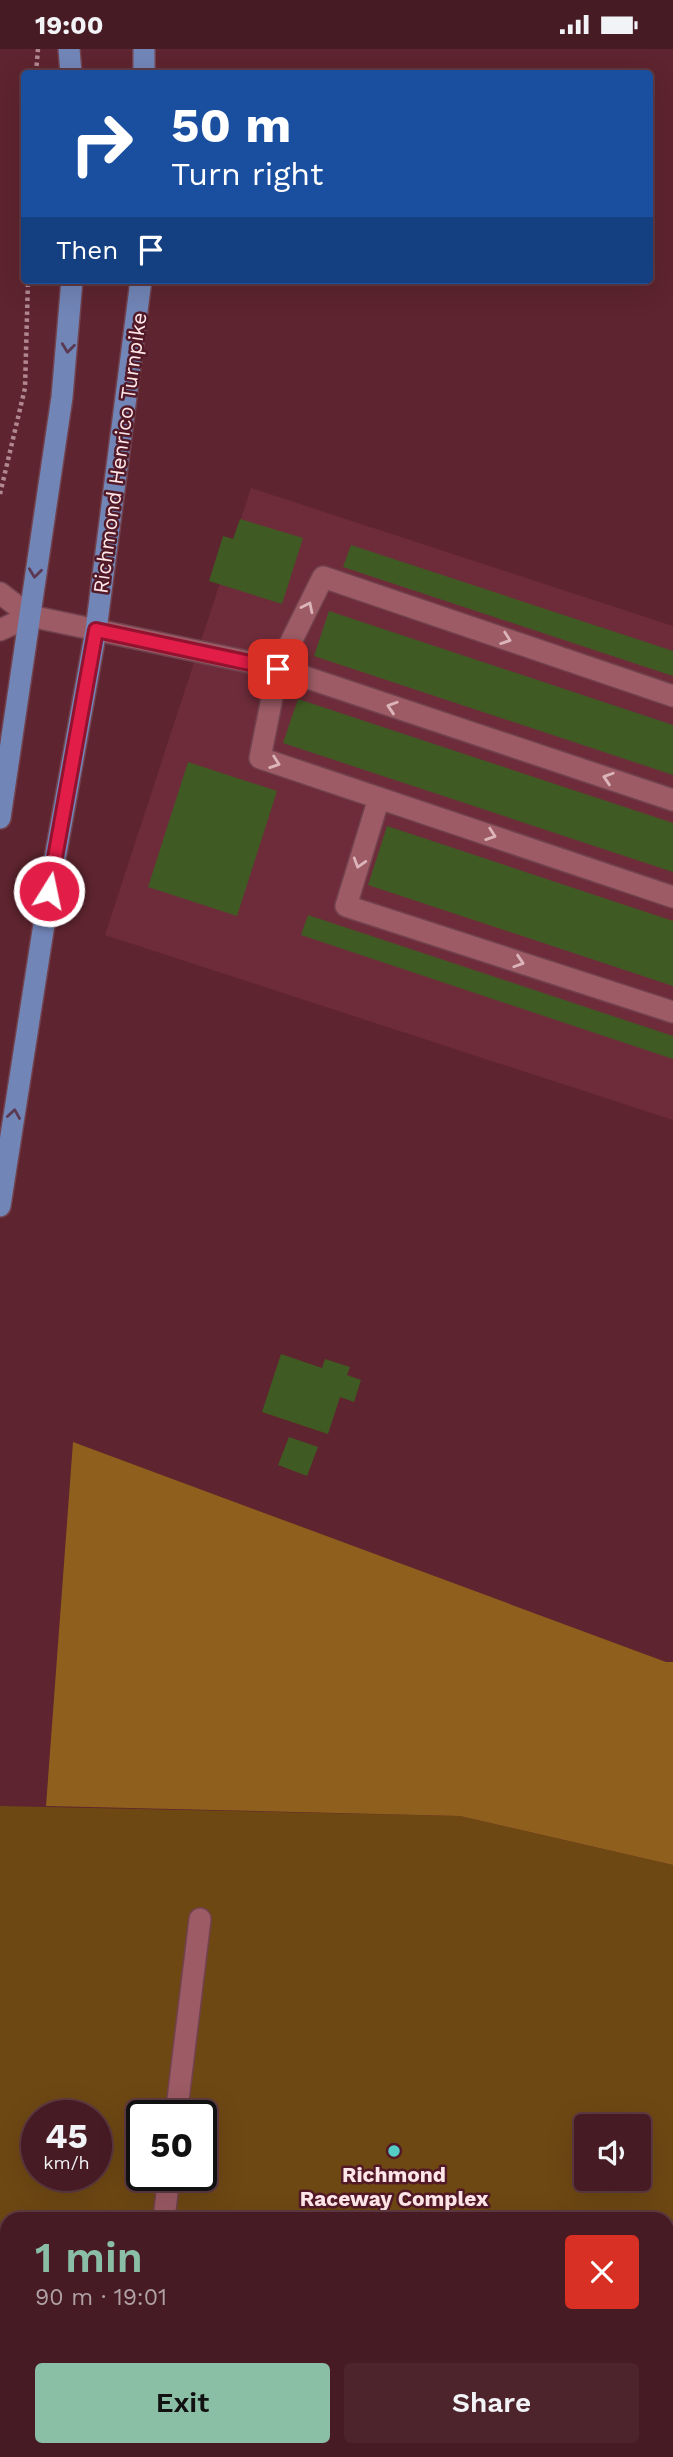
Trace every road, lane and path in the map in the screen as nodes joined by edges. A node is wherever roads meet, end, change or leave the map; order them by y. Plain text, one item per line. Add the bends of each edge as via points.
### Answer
1 (38, 49) edge
2 (69, 49) edge
3 (144, 49) edge
4 (36, 70) edge
5 (71, 70) edge
6 (144, 70) edge
7 (28, 284) edge
8 (72, 284) edge
9 (140, 284) edge
10 (0, 494) edge
11 (0, 593) edge
12 (30, 616) junction
13 (0, 630) edge
14 (96, 630) junction
15 (278, 669) junction
16 (673, 696) edge
17 (379, 797) junction
18 (673, 800) edge
19 (0, 818) edge
20 (673, 897) edge
21 (673, 1012) edge
22 (0, 1206) edge
23 (200, 1919) dead end
24 (178, 2100) edge
25 (167, 2191) edge
26 (165, 2212) edge

1 - 4 path
2 - 5 main road
3 - 6 main road
7 - 10 path via 25,388
8 -> 12 main road via 62,397
9 - 14 main road, Richmond Henrico Turnpike
11 - 12 lane
12 - 13 lane
12 - 14 lane
12 - 19 main road
14 - 15 lane
22 -> 14 main road, Richmond Henrico Turnpike
15 -> 16 lane via 323,577
15 -> 17 lane via 260,758
18 -> 15 lane
17 -> 20 lane
17 -> 21 lane via 345,906
23 - 24 lane
25 - 26 lane

